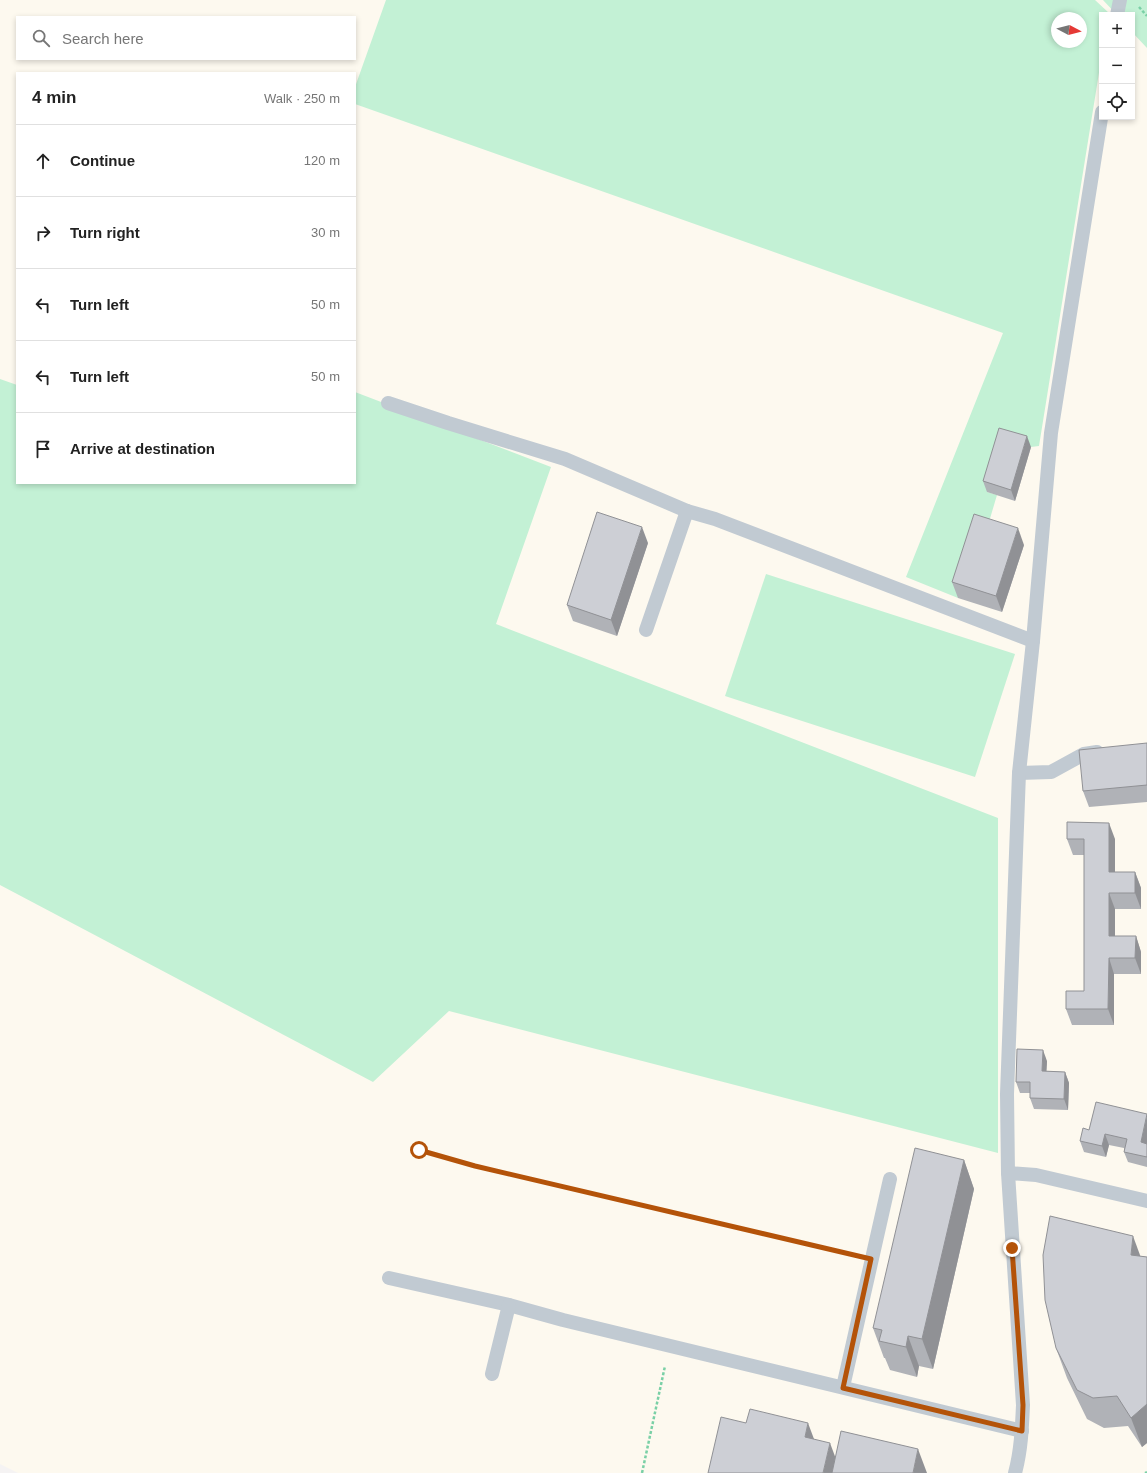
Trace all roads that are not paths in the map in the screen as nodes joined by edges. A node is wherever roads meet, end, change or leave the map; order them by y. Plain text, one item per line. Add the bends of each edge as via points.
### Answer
1 (1120, 0) edge
2 (1118, 12) edge
3 (1101, 120) edge
4 (388, 403) dead end
5 (687, 511) junction
6 (646, 630) dead end
7 (1033, 641) junction
8 (1108, 752) edge
9 (1019, 773) junction
10 (1008, 1173) junction
11 (890, 1178) dead end
12 (1147, 1201) edge
13 (389, 1278) dead end
14 (509, 1305) junction
15 (492, 1374) dead end
16 (843, 1388) junction
17 (1022, 1431) junction
18 (1015, 1473) edge

1 - 2 lane
3 - 7 lane via 1051,434
4 - 5 lane via 565,459
5 - 6 lane
5 - 7 lane via 715,519
7 - 9 lane
8 - 9 lane via 1084,754 1051,772
9 - 10 lane via 1007,1094
10 - 12 lane via 1036,1174
10 - 17 lane via 1023,1405
11 - 16 lane
13 - 14 lane
14 - 15 lane
14 - 16 lane
16 - 17 lane
17 - 18 lane

